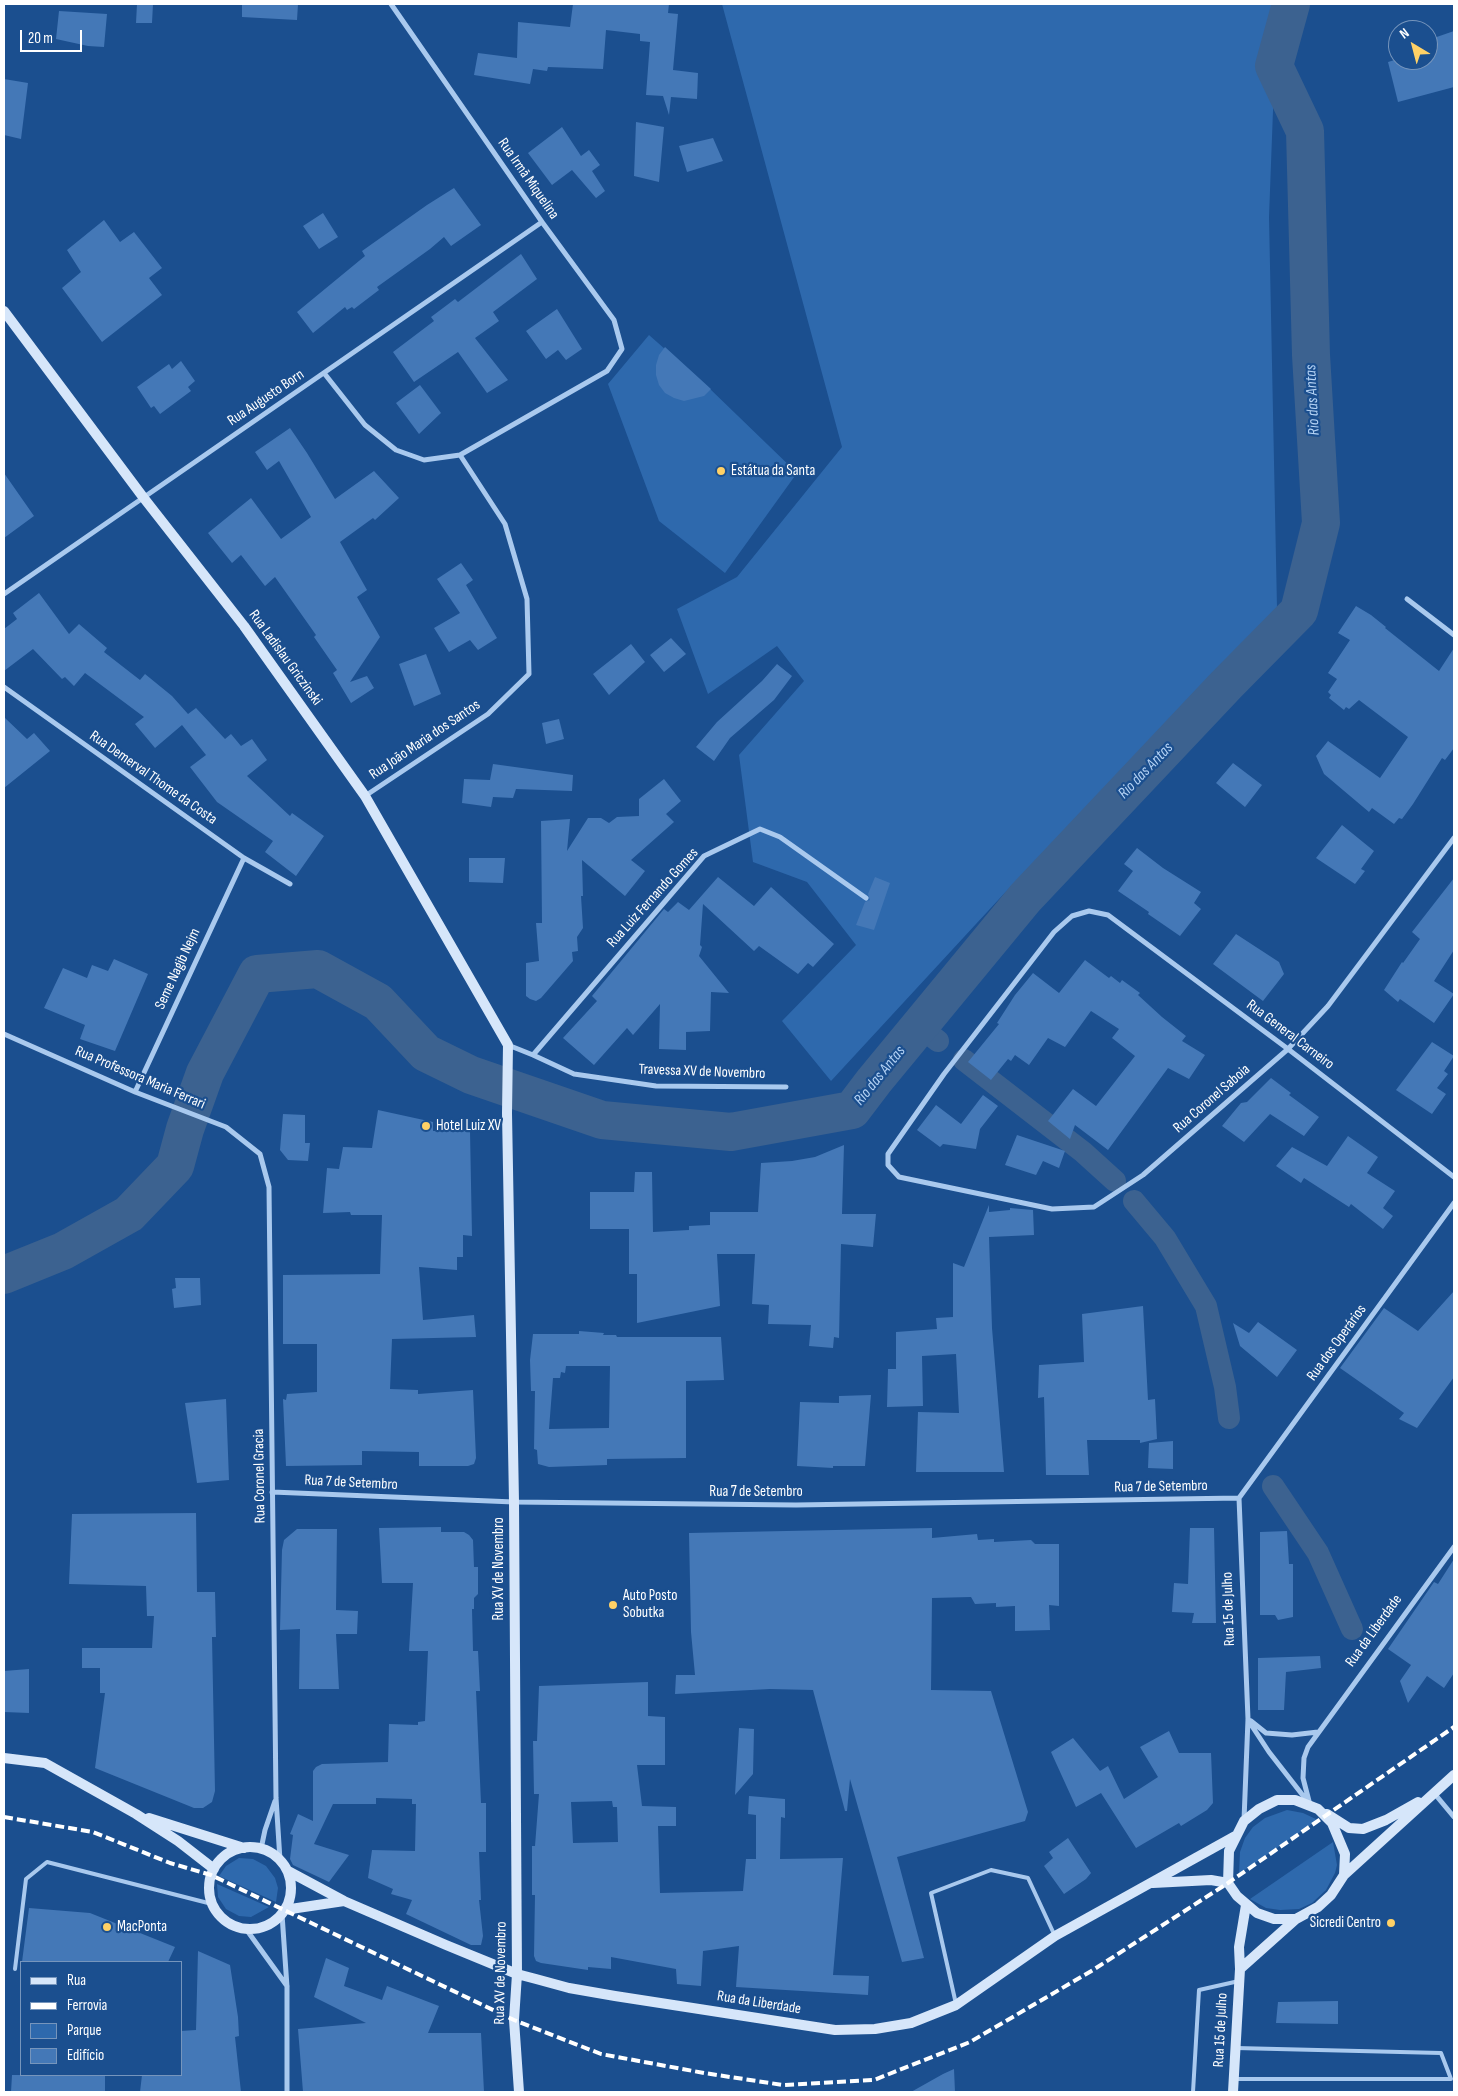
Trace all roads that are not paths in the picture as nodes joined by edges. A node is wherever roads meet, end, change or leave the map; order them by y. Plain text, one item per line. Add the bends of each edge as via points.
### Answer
1 (391, 4) edge
2 (542, 222) junction
3 (4, 311) edge
4 (324, 373) junction
5 (460, 455) junction
6 (143, 497) junction
7 (4, 594) edge
8 (1407, 599) dead end
9 (1454, 635) edge
10 (4, 687) edge
11 (364, 796) junction
12 (1454, 838) edge
13 (244, 858) junction
14 (290, 884) dead end
15 (866, 898) dead end
16 (4, 1034) edge
17 (508, 1045) junction
18 (1288, 1049) junction
19 (533, 1055) junction
20 (786, 1087) dead end
21 (135, 1092) junction
22 (260, 1154) joint
23 (899, 1177) joint
24 (1454, 1177) edge
25 (1454, 1203) edge
26 (272, 1492) junction
27 (1239, 1498) junction
28 (514, 1502) junction
29 (1454, 1547) edge
30 (1248, 1719) junction
31 (1318, 1732) junction
32 (4, 1758) edge
33 (1454, 1776) edge
34 (1434, 1793) junction
35 (276, 1798) junction
36 (1314, 1807) junction
37 (136, 1814) junction
38 (1454, 1817) edge
39 (1244, 1821) junction
40 (1235, 1836) junction
41 (244, 1848) junction
42 (261, 1849) junction
43 (280, 1860) junction
44 (214, 1869) junction
45 (288, 1871) junction
46 (1344, 1875) junction
47 (1228, 1883) junction
48 (1147, 1884) junction
49 (344, 1901) junction
50 (212, 1904) junction
51 (1246, 1905) junction
52 (283, 1912) junction
53 (1296, 1919) junction
54 (246, 1929) junction
55 (1055, 1936) junction
56 (14, 1969) dead end
57 (1240, 1969) junction
58 (517, 1974) junction
59 (1239, 1981) junction
60 (287, 1987) junction
61 (956, 2006) junction
62 (1234, 2048) junction
63 (1233, 2079) junction
64 (286, 2092) edge
65 (519, 2092) edge
66 (1193, 2092) edge
67 (1233, 2092) edge

1 - 2 street, Rua Irmã Miquelina
2 - 4 street, Rua Augusto Born
2 - 5 street, Rua Irmã Miquelina via 614,320 622,349 607,371
3 - 6 main road, Rua Ladislau Griczinski
4 - 5 street via 365,425 396,450 424,460
4 - 6 street, Rua Augusto Born
5 - 11 street, Rua João Maria dos Santos via 505,524 527,599 529,674 488,714
6 - 7 street, Rua Augusto Born
6 - 11 main road, Rua Ladislau Griczinski via 244,626
8 - 9 street
10 - 13 street, Rua Demerval Thome da Costa
11 - 17 main road, Rua Ladislau Griczinski
12 - 18 street, Rua Coronel Saboia via 1328,1006
13 - 14 street, Rua Demerval Thome da Costa
13 - 21 street, Seme Nagib Nejm
15 - 19 street, Rua Luiz Fernando Gomes via 780,837 760,829 704,856
16 - 21 street, Rua Professora Maria Ferrari
17 - 19 street
17 - 28 main road, Rua XV de Novembro
18 - 23 street, Rua Coronel Saboia via 1143,1175 1094,1207 1052,1209
18 - 23 street, Rua General Carneiro via 1108,916 1089,911 1081,913 1072,916 1054,932 944,1074 888,1154 888,1165
18 - 24 street, Rua General Carneiro
19 - 20 street, Travessa XV de Novembro via 574,1074 656,1086
21 - 22 street, Rua Professora Maria Ferrari via 226,1127
22 - 26 street, Rua Coronel Gracia via 269,1187
25 - 27 street, Rua dos Operários
26 - 28 street, Rua 7 de Setembro
26 - 35 street, Rua Coronel Gracia
27 - 28 street, Rua 7 de Setembro via 796,1505
27 - 30 street, Rua 15 de Julho
28 - 58 main road, Rua XV de Novembro
29 - 31 street, Rua da Liberdade
30 - 31 street via 1266,1733
30 - 36 street, Rua 15 de Julho via 1268,1752
30 - 39 street, Rua 15 de Julho
31 - 36 street, Rua da Liberdade via 1304,1758 1303,1778
32 - 37 main road via 45,1763
33 - 34 main road
34 - 36 main road via 1363,1829 1349,1828
34 - 38 street
34 - 46 main road
35 - 42 street, Rua Coronel Gracia
35 - 43 street, Rua Coronel Gracia
36 - 39 main road via 1296,1800 1277,1800
36 - 46 main road via 1332,1823 1345,1854
37 - 41 main road
37 - 44 main road
39 - 40 main road
40 - 47 main road via 1229,1851
40 - 48 main road, Rua da Liberdade
41 - 42 main road
41 - 44 main road via 224,1857
42 - 43 main road
43 - 45 main road
44 - 50 main road via 209,1890
45 - 49 main road, Rua da Liberdade
45 - 52 main road via 290,1898
46 - 53 main road via 1331,1895 1318,1907
47 - 48 main road, Rua da Liberdade via 1193,1880
47 - 51 main road
48 - 55 main road, Rua da Liberdade
49 - 52 main road
49 - 58 main road, Rua da Liberdade
50 - 54 main road via 231,1925
50 - 56 lane via 46,1862 26,1879
51 - 53 main road via 1274,1919
51 - 57 main road, Rua 15 de Julho via 1240,1932
52 - 54 main road via 266,1926
52 - 60 street
53 - 57 main road
54 - 60 street
55 - 61 main road, Rua da Liberdade
55 - 61 lane via 1028,1878 991,1870 931,1893
57 - 59 main road, Rua 15 de Julho
58 - 61 main road, Rua da Liberdade via 606,1995 835,2030 875,2029 911,2023
58 - 65 main road, Rua XV de Novembro via 514,2020
59 - 62 main road, Rua 15 de Julho
59 - 66 lane via 1199,1990
60 - 64 street
62 - 63 main road, Rua 15 de Julho
62 - 63 lane via 1441,2053 1451,2079
63 - 67 main road, Rua 15 de Julho

